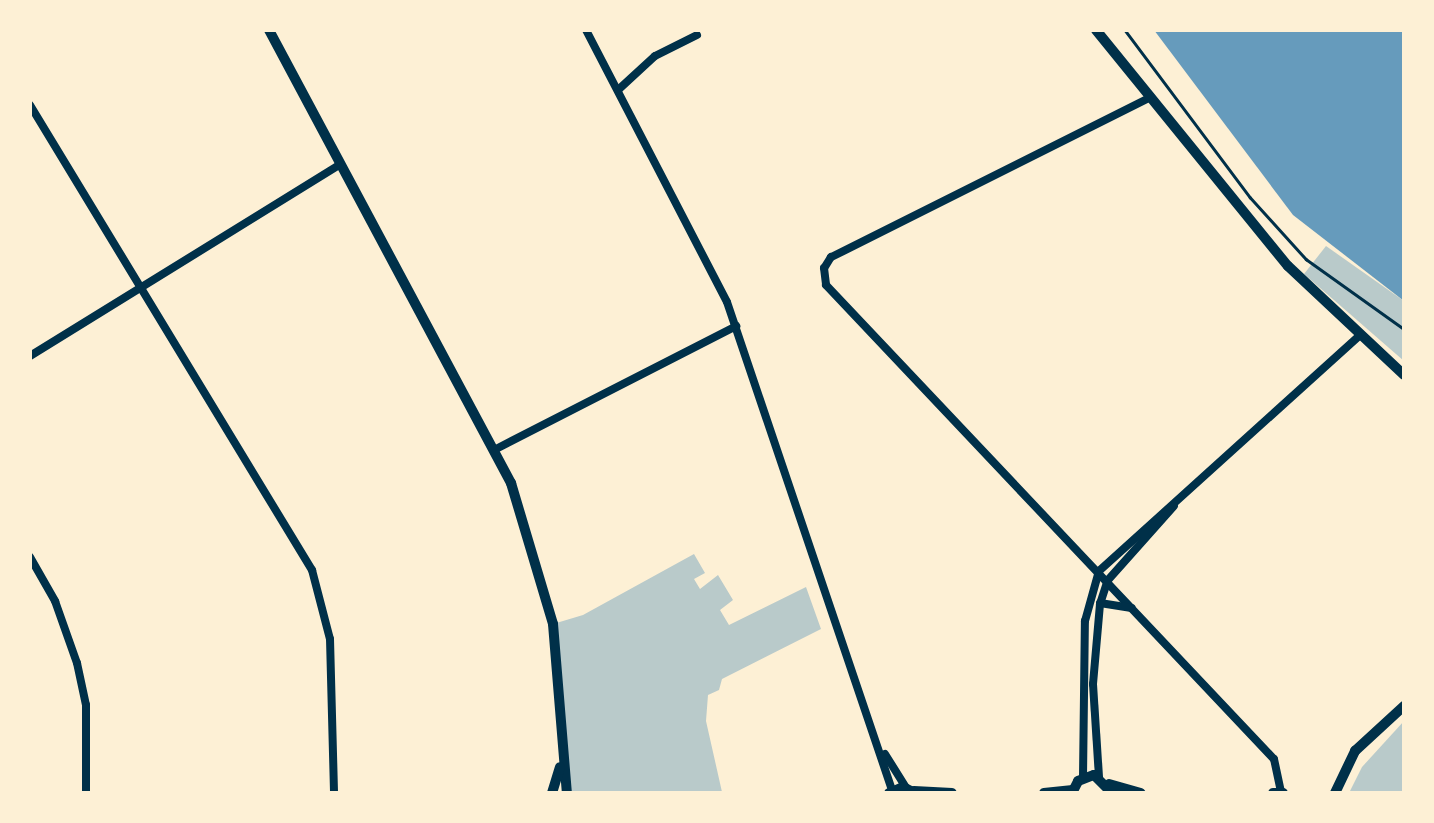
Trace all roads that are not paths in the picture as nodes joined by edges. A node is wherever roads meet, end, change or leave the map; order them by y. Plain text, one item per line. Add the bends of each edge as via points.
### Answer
1 (269, 30) edge
2 (586, 30) edge
3 (1096, 30) edge
4 (697, 35) dead end
5 (618, 90) junction
6 (1151, 98) junction
7 (30, 105) edge
8 (341, 164) junction
9 (142, 284) junction
10 (736, 326) junction
11 (1358, 337) junction
12 (30, 356) edge
13 (1404, 375) edge
14 (496, 449) junction
15 (1174, 506) junction
16 (30, 557) edge
17 (1100, 571) junction
18 (1108, 580) junction
19 (1100, 603) junction
20 (1144, 616) junction
21 (1404, 706) edge
22 (880, 746) junction
23 (560, 766) junction
24 (1083, 778) junction
25 (1107, 785) edge
26 (912, 790) edge
27 (891, 792) edge
28 (1072, 792) edge
29 (86, 793) edge
30 (334, 793) edge
31 (551, 793) edge
32 (565, 793) edge
33 (952, 793) edge
34 (1044, 793) edge
35 (1140, 793) edge
36 (1273, 793) edge
37 (1282, 793) edge
38 (1335, 793) edge

1 - 8 street
2 - 5 street
3 - 6 street
4 - 5 street via 654,56
5 - 10 street
6 - 11 street via 1288,266
6 - 17 street via 831,257 824,268 826,285
7 - 9 street
8 - 9 street
8 - 14 street
9 - 12 street
9 - 30 street via 312,570 330,640
10 - 14 street
10 - 22 street
11 - 13 street
11 - 15 street
14 - 23 street via 549,606
15 - 17 street
15 - 18 street
16 - 29 street via 55,601 77,663 86,705
17 - 18 street
17 - 24 street via 1085,622
18 - 19 street
18 - 20 street
19 - 20 street via 1126,604
19 - 25 street via 1092,684
20 - 37 street via 1274,759
21 - 38 street via 1355,751
22 - 26 street
22 - 27 street
23 - 31 street
23 - 32 street
24 - 25 street
24 - 28 street
25 - 35 street
26 - 27 street
26 - 33 street
28 - 34 street
31 - 32 street
36 - 37 street

